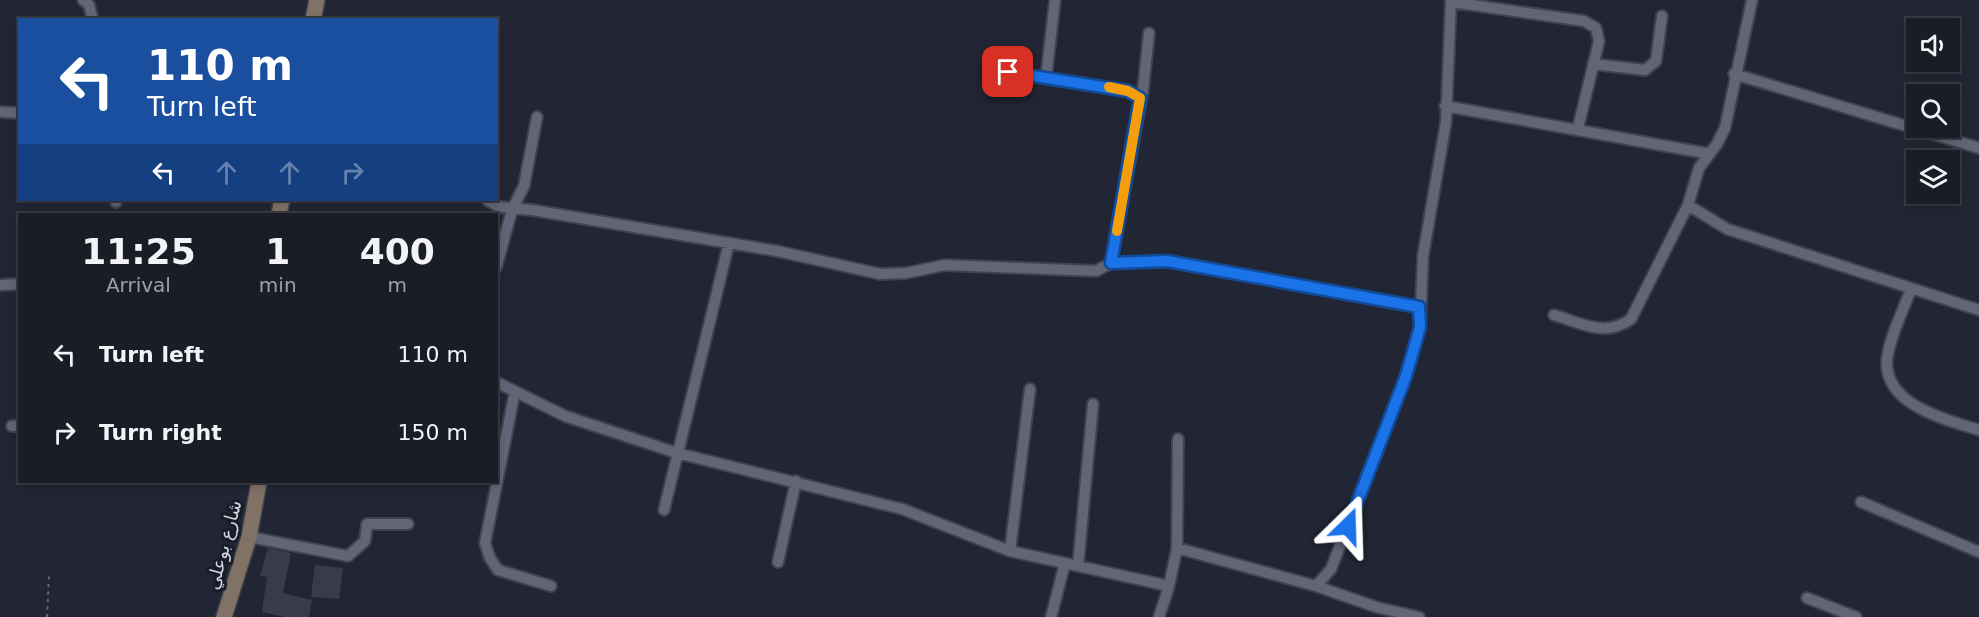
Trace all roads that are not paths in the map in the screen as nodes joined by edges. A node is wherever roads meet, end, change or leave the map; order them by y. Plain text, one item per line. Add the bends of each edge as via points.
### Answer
1 (83, 0) edge
2 (317, 0) edge
3 (1055, 0) edge
4 (1752, 0) edge
5 (1451, 1) edge
6 (1662, 16) dead end
7 (92, 18) edge
8 (313, 18) edge
9 (1149, 33) dead end
10 (1593, 64) junction
11 (989, 70) dead end
12 (1734, 74) junction
13 (1046, 78) junction
14 (1140, 98) junction
15 (1445, 106) junction
16 (0, 112) edge
17 (18, 113) edge
18 (537, 117) dead end
19 (1578, 128) junction
20 (1680, 147) junction
21 (1979, 148) edge
22 (1710, 153) junction
23 (1699, 168) junction
24 (490, 201) edge
25 (1688, 205) junction
26 (512, 210) junction
27 (729, 243) junction
28 (498, 261) edge
29 (1111, 263) junction
30 (18, 284) edge
31 (0, 285) edge
32 (1911, 289) junction
33 (1419, 307) junction
34 (1979, 310) edge
35 (1554, 315) dead end
36 (498, 383) edge
37 (1030, 389) dead end
38 (515, 391) junction
39 (1093, 404) dead end
40 (1979, 430) edge
41 (1178, 439) dead end
42 (677, 453) junction
43 (498, 477) edge
44 (796, 481) junction
45 (259, 483) edge
46 (497, 483) edge
47 (1861, 502) dead end
48 (664, 510) dead end
49 (408, 524) dead end
50 (249, 537) junction
51 (1177, 548) junction
52 (1010, 551) junction
53 (1979, 552) edge
54 (778, 562) dead end
55 (1065, 563) junction
56 (1078, 566) junction
57 (551, 586) dead end
58 (1169, 586) junction
59 (1316, 586) junction
60 (1807, 598) dead end
61 (224, 617) edge
62 (1051, 617) edge
63 (1159, 617) edge
64 (1419, 617) edge
65 (1856, 617) edge

1 - 7 street
2 - 8 street
3 - 13 street
4 - 12 street
5 - 10 street via 1590,23 1596,28 1599,41
5 - 15 street
6 - 10 street via 1656,61 1645,69
9 - 14 street
10 - 19 street
11 - 13 street
12 - 21 street
12 - 22 street via 1725,128
13 - 14 street via 1128,91
14 - 29 street
15 - 19 street
15 - 33 street via 1446,122 1423,256
16 - 17 street
18 - 26 street via 524,186
19 - 20 street
20 - 22 street
20 - 23 street
22 - 23 street
23 - 25 street
24 - 26 street
25 - 32 street via 1727,229
25 - 35 street via 1631,319 1619,328 1604,330
26 - 27 street via 532,210
26 - 28 street
27 - 29 street via 880,274 945,265 1096,272
27 - 42 street
29 - 33 street via 1167,261
30 - 31 street
32 - 34 street
32 - 40 street via 1887,362 1892,379 1915,406
33 - 59 street via 1420,327 1402,387 1331,569
36 - 38 street
37 - 52 street
38 - 42 street via 565,416
38 - 43 street
39 - 56 street
41 - 51 street
42 - 44 street
42 - 48 street
44 - 52 street via 902,509
44 - 54 street
45 - 50 street, شارع بوعلي
46 - 57 street via 486,550 498,570
47 - 53 street
49 - 50 street via 367,524 365,541 348,556
50 - 61 street, شارع بوعلي
51 - 58 street
51 - 59 street
52 - 55 street
55 - 56 street
55 - 62 street
56 - 58 street
58 - 63 street
59 - 64 street
60 - 65 street

